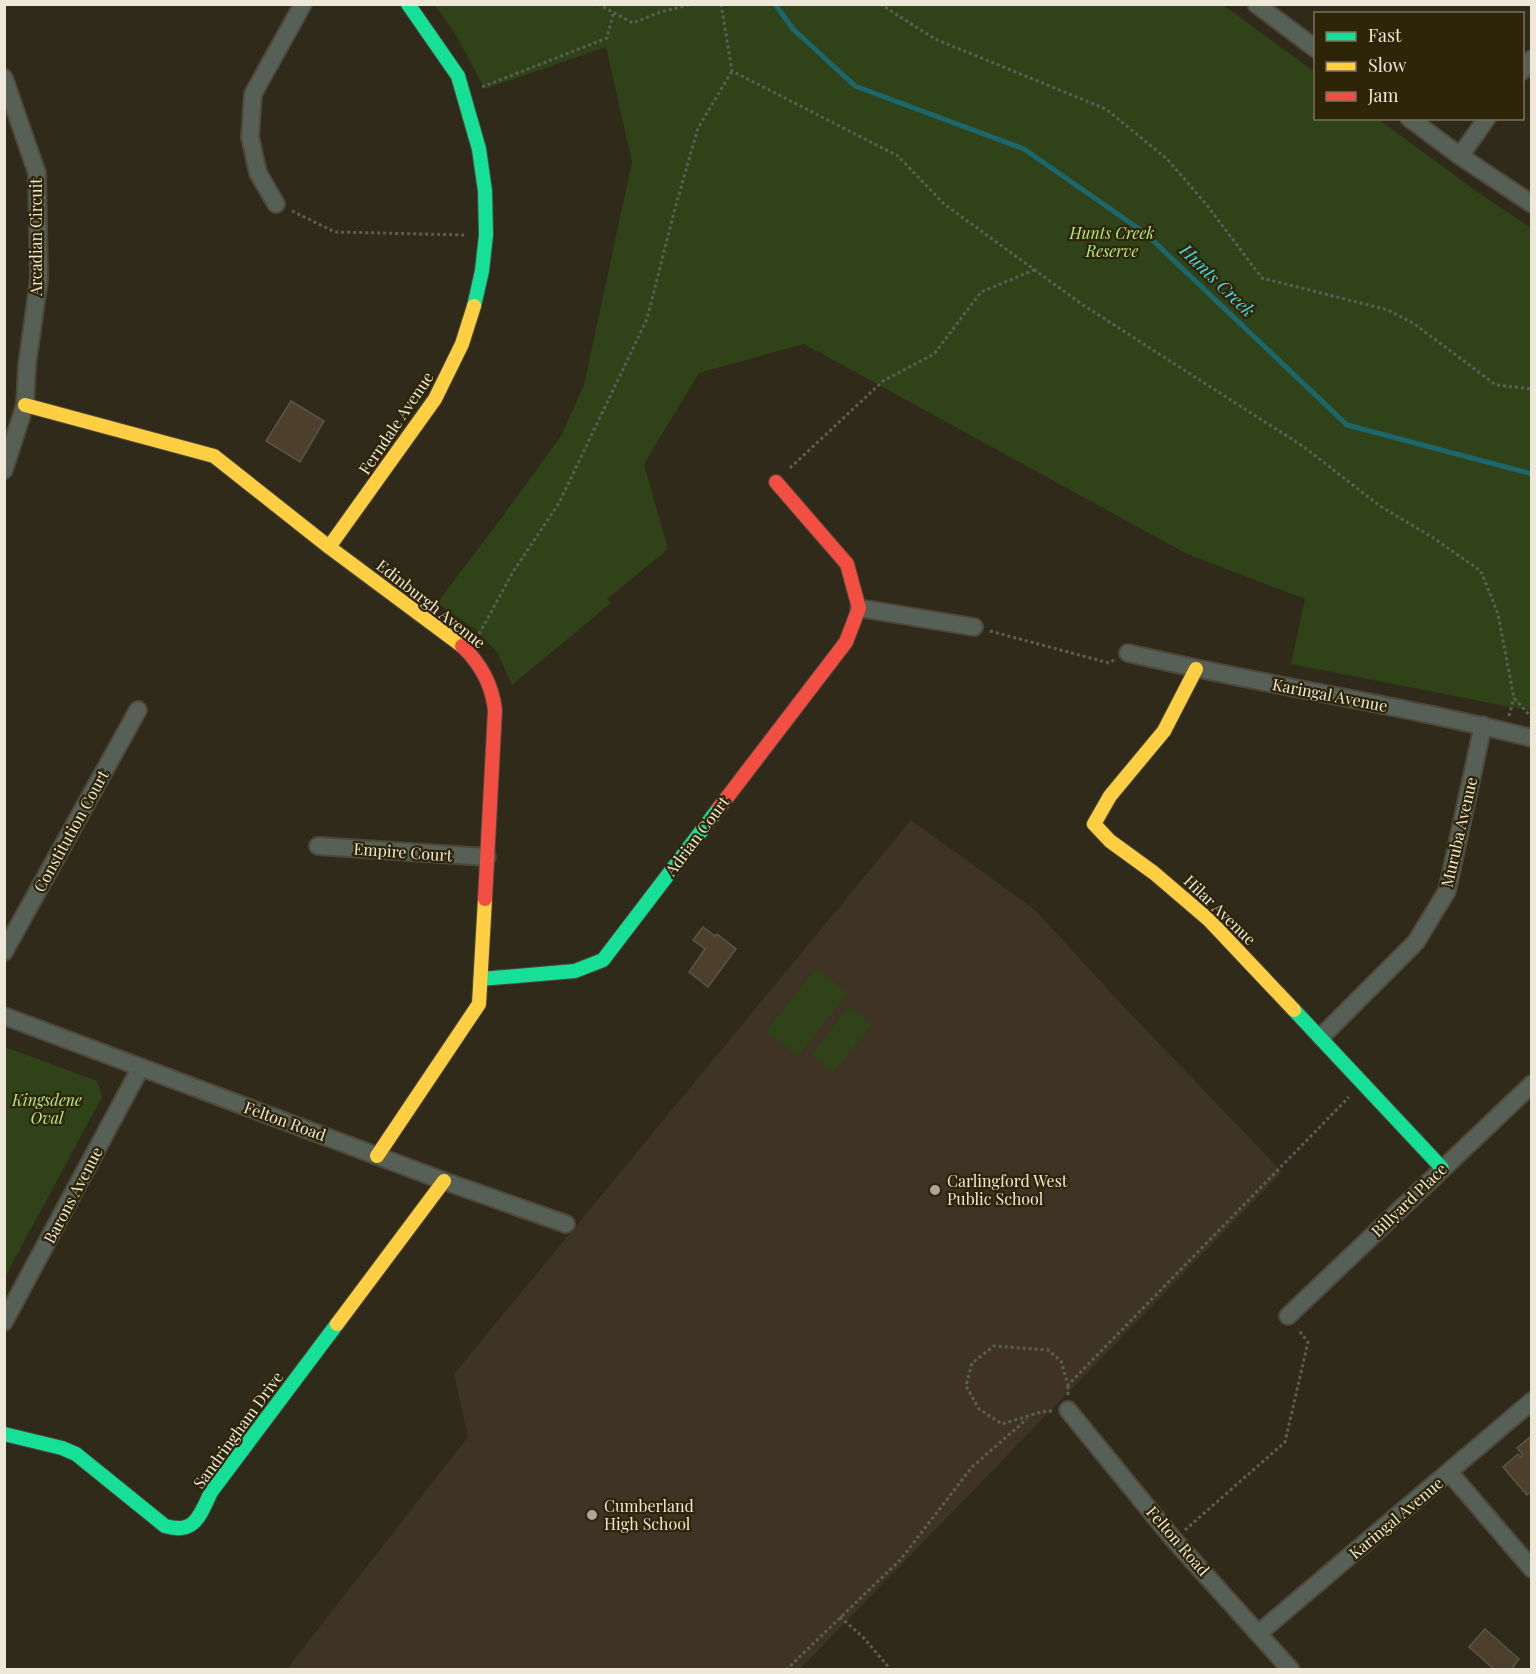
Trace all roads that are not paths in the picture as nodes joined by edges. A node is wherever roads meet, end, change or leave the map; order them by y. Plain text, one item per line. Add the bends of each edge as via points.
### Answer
1 (303, 4) edge
2 (408, 4) edge
3 (1256, 4) edge
4 (1314, 48) edge
5 (4, 78) edge
6 (1412, 120) edge
7 (1486, 120) edge
8 (1460, 156) junction
9 (276, 204) road end
10 (1532, 204) edge
11 (25, 405) junction
12 (4, 470) edge
13 (776, 482) road end
14 (329, 547) junction
15 (859, 608) junction
16 (974, 627) road end
17 (1128, 653) road end
18 (1196, 669) junction
19 (138, 710) dead end
20 (1483, 725) junction
21 (1532, 738) edge
22 (318, 846) dead end
23 (487, 857) junction
24 (4, 952) edge
25 (481, 979) junction
26 (4, 1016) edge
27 (1321, 1037) junction
28 (141, 1067) junction
29 (1532, 1084) edge
30 (377, 1156) junction
31 (1442, 1168) junction
32 (444, 1181) junction
33 (566, 1224) dead end
34 (1288, 1316) road end
35 (4, 1322) edge
36 (1532, 1401) edge
37 (1068, 1410) road end
38 (4, 1434) edge
39 (1449, 1472) junction
40 (1532, 1569) edge
41 (1259, 1633) junction
42 (1291, 1670) edge

1 - 9 street via 253,94 250,137 258,173
2 - 14 street, Ferndale Avenue via 458,76 479,148 485,191 482,271 462,344 435,399
3 - 4 street
5 - 11 street, Arcadian Circuit via 37,173 39,279
6 - 8 street
7 - 8 street
8 - 10 street
11 - 12 street, Arcadian Circuit
11 - 14 street, Edinburgh Avenue via 214,456
13 - 15 street via 847,564
14 - 23 street, Edinburgh Avenue via 468,651 482,667 494,696 495,710
15 - 16 street
15 - 25 street, Adrian Court via 846,642 603,960 574,971
17 - 18 street, Karingal Avenue
18 - 20 street, Karingal Avenue
18 - 27 street, Hilar Avenue via 1178,709 1096,816 1094,824 1210,920
19 - 24 street, Constitution Court
20 - 21 street, Karingal Avenue
20 - 27 street, Muruba Avenue via 1447,891 1416,942
22 - 23 street, Empire Court
23 - 25 street, Edinburgh Avenue
25 - 30 street, Edinburgh Avenue via 479,1004
26 - 28 street, Felton Road
27 - 31 street, Hilar Avenue
28 - 30 street, Felton Road
28 - 35 street, Barons Avenue
29 - 31 street, Billyard Place
30 - 32 street, Felton Road
31 - 34 street, Billyard Place
32 - 33 street, Felton Road
32 - 38 street, Sandringham Drive via 211,1492 191,1527 175,1530 165,1526 76,1454
36 - 39 street, Karingal Avenue
37 - 41 street, Felton Road via 1174,1540
39 - 40 street
39 - 41 street, Karingal Avenue
41 - 42 street, Felton Road

